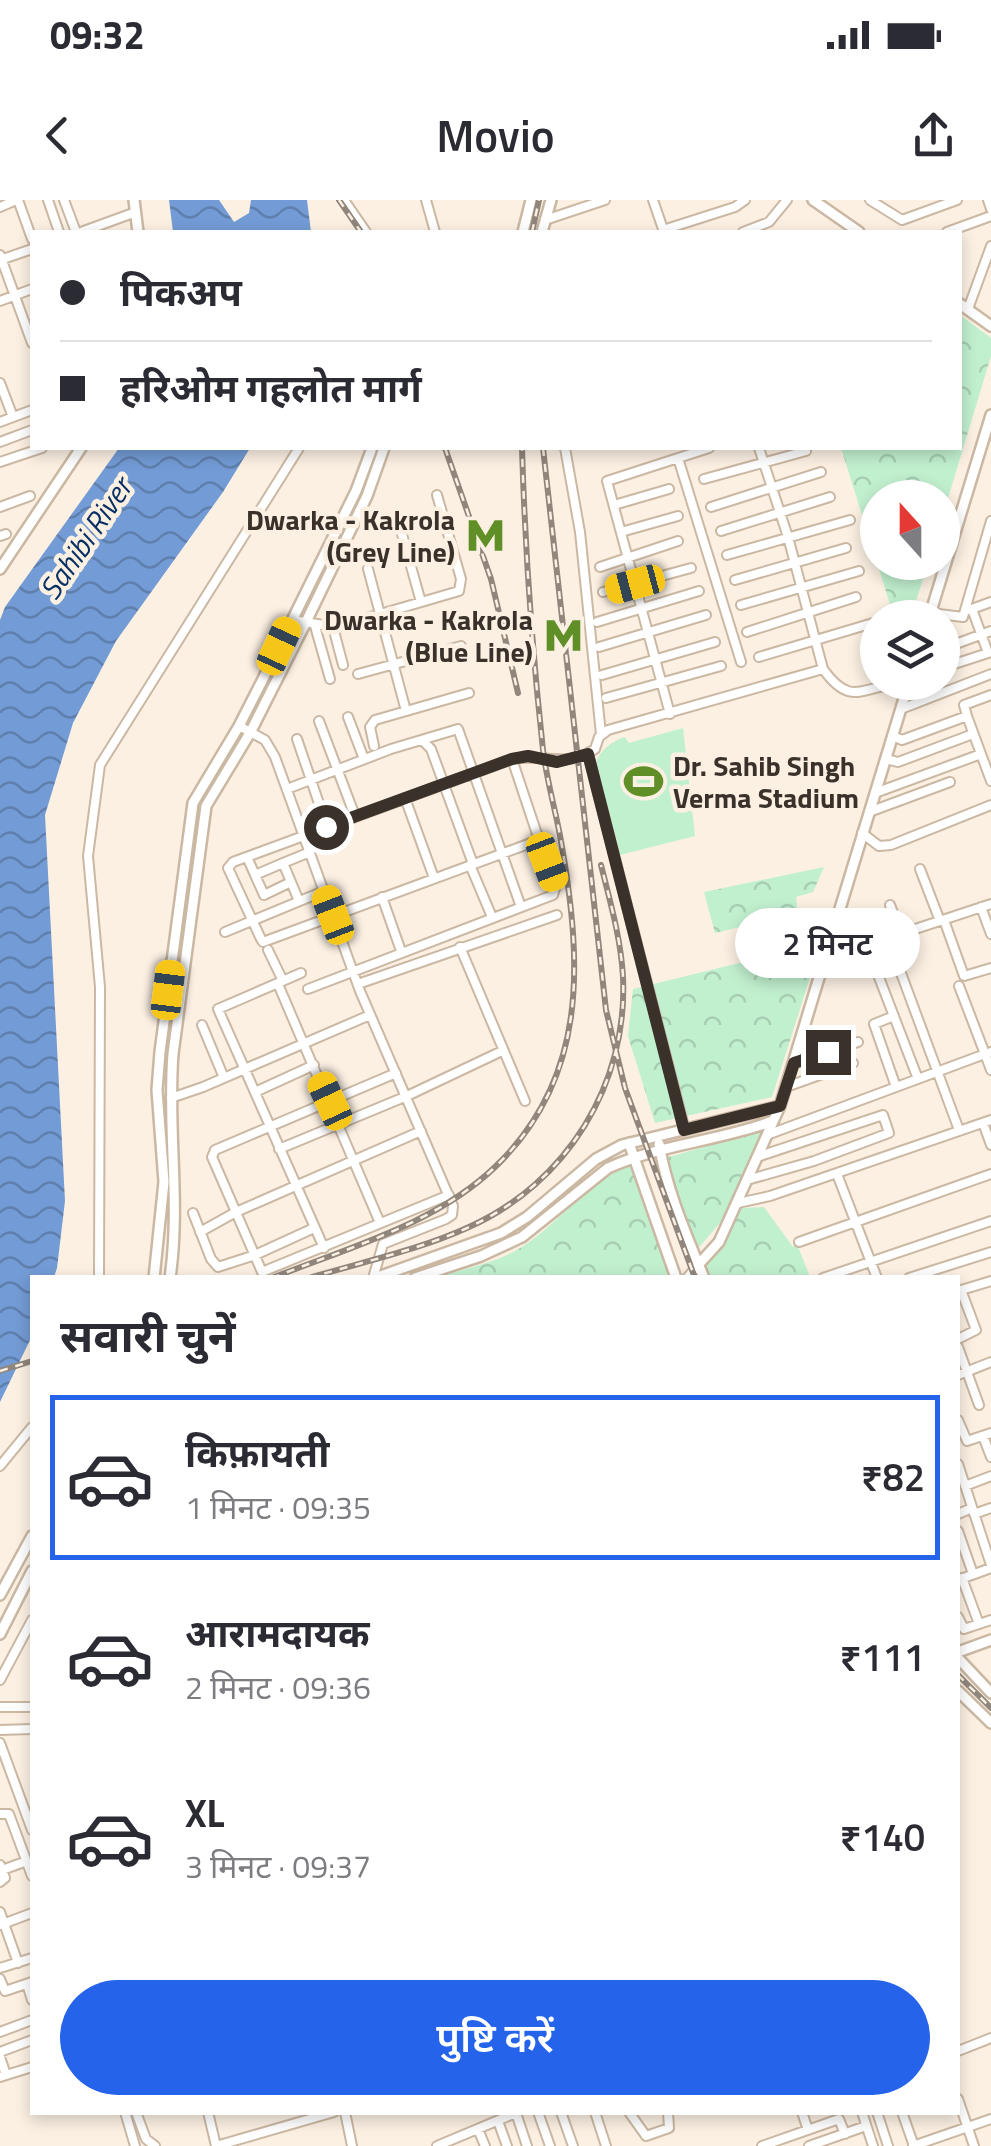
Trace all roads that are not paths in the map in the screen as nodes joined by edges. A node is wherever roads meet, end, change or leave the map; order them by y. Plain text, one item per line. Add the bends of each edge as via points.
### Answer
1 (17, 200) edge
2 (48, 200) edge
3 (64, 200) edge
4 (134, 200) edge
5 (344, 200) edge
6 (426, 200) edge
7 (531, 200) edge
8 (551, 200) edge
9 (605, 200) edge
10 (652, 200) edge
11 (746, 200) edge
12 (787, 200) edge
13 (813, 200) edge
14 (957, 200) edge
15 (988, 200) edge
16 (873, 201) edge
17 (0, 207) edge
18 (991, 208) edge
19 (136, 212) junction
20 (991, 216) edge
21 (545, 220) junction
22 (58, 230) edge
23 (78, 230) edge
24 (85, 230) edge
25 (138, 230) edge
26 (365, 230) edge
27 (434, 230) edge
28 (522, 230) edge
29 (542, 230) edge
30 (663, 230) edge
31 (666, 230) edge
32 (748, 230) edge
33 (852, 230) edge
34 (953, 230) edge
35 (30, 234) edge
36 (991, 246) edge
37 (30, 250) edge
38 (1, 259) edge
39 (30, 290) edge
40 (13, 296) junction
41 (0, 300) edge
42 (964, 307) edge
43 (991, 326) edge
44 (30, 338) edge
45 (0, 383) edge
46 (30, 411) edge
47 (991, 415) edge
48 (12, 417) junction
49 (0, 422) edge
50 (30, 431) edge
51 (0, 442) edge
52 (36, 450) edge
53 (80, 450) edge
54 (298, 450) edge
55 (371, 450) edge
56 (383, 450) edge
57 (565, 450) edge
58 (703, 450) edge
59 (760, 450) edge
60 (806, 451) dead end
61 (678, 458) junction
62 (3, 461) edge
63 (764, 464) junction
64 (821, 472) dead end
65 (704, 479) dead end
66 (773, 488) junction
67 (669, 489) dead end
68 (30, 496) dead end
69 (437, 496) dead end
70 (830, 498) dead end
71 (614, 505) junction
72 (0, 506) edge
73 (711, 507) dead end
74 (781, 512) junction
75 (678, 516) dead end
76 (398, 520) dead end
77 (850, 520) dead end
78 (991, 521) edge
79 (621, 532) junction
80 (721, 532) dead end
81 (788, 537) junction
82 (678, 541) dead end
83 (846, 548) dead end
84 (991, 554) edge
85 (727, 555) dead end
86 (628, 556) junction
87 (981, 557) junction
88 (795, 562) junction
89 (600, 567) dead end
90 (691, 568) dead end
91 (0, 569) edge
92 (368, 570) dead end
93 (859, 571) dead end
94 (735, 580) dead end
95 (635, 584) junction
96 (802, 587) junction
97 (699, 591) dead end
98 (602, 592) dead end
99 (856, 597) dead end
100 (935, 600) edge
101 (421, 602) junction
102 (991, 602) edge
103 (741, 605) dead end
104 (642, 608) junction
105 (969, 610) junction
106 (808, 611) junction
107 (379, 614) junction
108 (706, 615) dead end
109 (960, 617) edge
110 (292, 620) junction
111 (597, 622) dead end
112 (310, 625) junction
113 (860, 627) edge
114 (333, 628) junction
115 (747, 632) dead end
116 (986, 633) edge
117 (648, 634) junction
118 (815, 639) junction
119 (716, 642) dead end
120 (960, 642) edge
121 (461, 646) dead end
122 (599, 647) dead end
123 (758, 657) dead end
124 (989, 657) edge
125 (656, 660) junction
126 (741, 662) dead end
127 (393, 664) junction
128 (960, 664) edge
129 (343, 665) dead end
130 (721, 666) dead end
131 (824, 668) junction
132 (358, 674) dead end
133 (991, 674) edge
134 (602, 676) dead end
135 (330, 680) dead end
136 (662, 683) junction
137 (860, 690) edge
138 (469, 693) dead end
139 (991, 695) edge
140 (606, 698) dead end
141 (904, 700) edge
142 (901, 709) junction
143 (406, 711) junction
144 (670, 714) junction
145 (966, 716) junction
146 (348, 717) dead end
147 (319, 720) dead end
148 (239, 726) junction
149 (250, 732) junction
150 (602, 734) junction
151 (973, 734) junction
152 (893, 736) junction
153 (297, 739) dead end
154 (422, 740) junction
155 (374, 746) dead end
156 (588, 754) junction
157 (981, 754) junction
158 (364, 759) junction
159 (512, 759) junction
160 (886, 759) junction
161 (338, 769) junction
162 (474, 773) junction
163 (311, 780) junction
164 (950, 782) dead end
165 (991, 782) edge
166 (444, 784) junction
167 (287, 789) junction
168 (875, 794) junction
169 (405, 798) junction
170 (991, 805) edge
171 (869, 812) junction
172 (355, 816) junction
173 (326, 827) junction
174 (862, 833) junction
175 (304, 835) junction
176 (538, 840) junction
177 (310, 852) junction
178 (503, 853) junction
179 (247, 857) junction
180 (283, 863) junction
181 (471, 864) junction
182 (920, 869) dead end
183 (255, 874) junction
184 (434, 878) junction
185 (290, 882) junction
186 (324, 891) junction
187 (264, 894) junction
188 (382, 897) junction
189 (298, 902) junction
190 (244, 904) junction
191 (991, 904) edge
192 (890, 905) dead end
193 (521, 907) junction
194 (981, 907) junction
195 (333, 915) junction
196 (557, 915) dead end
197 (492, 918) junction
198 (942, 920) junction
199 (252, 921) junction
200 (226, 932) dead end
201 (901, 934) junction
202 (991, 934) edge
203 (888, 938) junction
204 (829, 945) junction
205 (867, 946) junction
206 (460, 947) junction
207 (268, 950) dead end
208 (402, 952) junction
209 (991, 968) edge
210 (353, 970) junction
211 (301, 973) dead end
212 (280, 982) junction
213 (358, 984) junction
214 (959, 986) dead end
215 (308, 989) dead end
216 (370, 1014) junction
217 (894, 1016) junction
218 (202, 1025) dead end
219 (303, 1042) junction
220 (858, 1042) dead end
221 (502, 1051) junction
222 (988, 1053) edge
223 (794, 1063) junction
224 (854, 1063) dead end
225 (314, 1065) junction
226 (245, 1068) junction
227 (991, 1070) edge
228 (938, 1072) junction
229 (396, 1073) junction
230 (224, 1078) junction
231 (918, 1079) junction
232 (786, 1087) junction
233 (896, 1087) junction
234 (255, 1092) junction
235 (407, 1096) junction
236 (171, 1098) junction
237 (330, 1101) junction
238 (524, 1102) dead end
239 (780, 1106) junction
240 (774, 1121) junction
241 (987, 1121) edge
242 (339, 1125) junction
243 (269, 1127) junction
244 (684, 1130) junction
245 (959, 1130) junction
246 (421, 1131) junction
247 (767, 1135) junction
248 (658, 1136) junction
249 (629, 1143) junction
250 (991, 1145) edge
251 (279, 1149) junction
252 (660, 1149) junction
253 (758, 1156) junction
254 (633, 1158) junction
255 (354, 1160) junction
256 (836, 1174) junction
257 (991, 1174) edge
258 (748, 1180) junction
259 (295, 1186) junction
260 (449, 1196) junction
261 (738, 1203) junction
262 (193, 1212) dead end
263 (236, 1212) junction
264 (991, 1221) edge
265 (380, 1223) junction
266 (855, 1224) junction
267 (314, 1228) junction
268 (200, 1232) junction
269 (799, 1242) dead end
270 (324, 1248) junction
271 (991, 1252) edge
272 (255, 1255) junction
273 (871, 1262) junction
274 (699, 1264) junction
275 (404, 1273) edge
276 (99, 1275) edge
277 (154, 1275) edge
278 (170, 1275) edge
279 (375, 1275) edge
280 (424, 1275) edge
281 (675, 1275) edge
282 (690, 1275) edge
283 (703, 1275) edge
284 (832, 1275) edge
285 (876, 1275) edge
286 (918, 1275) edge
287 (991, 1282) edge
288 (960, 1290) edge
289 (960, 1292) edge
290 (960, 1338) edge
291 (991, 1363) edge
292 (962, 1373) edge
293 (979, 1405) dead end
294 (960, 1425) edge
295 (30, 1428) edge
296 (987, 1434) edge
297 (991, 1457) edge
298 (0, 1466) edge
299 (991, 1476) edge
300 (963, 1490) edge
301 (991, 1508) edge
302 (973, 1511) junction
303 (960, 1514) edge
304 (987, 1538) edge
305 (30, 1540) edge
306 (962, 1559) edge
307 (991, 1566) edge
308 (974, 1574) junction
309 (30, 1576) edge
310 (960, 1579) edge
311 (0, 1595) edge
312 (10, 1615) junction
313 (991, 1620) edge
314 (30, 1621) edge
315 (960, 1621) edge
316 (979, 1624) junction
317 (30, 1626) edge
318 (0, 1634) edge
319 (991, 1640) edge
320 (960, 1654) edge
321 (960, 1657) edge
322 (0, 1680) edge
323 (960, 1693) edge
324 (991, 1693) edge
325 (0, 1707) edge
326 (30, 1707) edge
327 (991, 1723) edge
328 (30, 1728) edge
329 (0, 1730) edge
330 (0, 1743) edge
331 (0, 1814) edge
332 (30, 1825) edge
333 (27, 1861) junction
334 (1, 1868) edge
335 (30, 1870) edge
336 (0, 1882) edge
337 (0, 1912) edge
338 (30, 1914) edge
339 (2, 1924) edge
340 (30, 1959) edge
341 (18, 1962) junction
342 (0, 1968) edge
343 (0, 1980) edge
344 (30, 1983) edge
345 (30, 2021) edge
346 (0, 2032) edge
347 (991, 2038) edge
348 (30, 2041) edge
349 (960, 2050) edge
350 (0, 2054) edge
351 (30, 2068) edge
352 (3, 2076) edge
353 (960, 2105) edge
354 (126, 2115) edge
355 (137, 2115) edge
356 (209, 2115) edge
357 (324, 2115) edge
358 (345, 2115) edge
359 (512, 2115) edge
360 (518, 2115) edge
361 (539, 2115) edge
362 (562, 2115) edge
363 (596, 2115) edge
364 (631, 2115) edge
365 (668, 2115) edge
366 (803, 2115) edge
367 (817, 2115) edge
368 (863, 2115) edge
369 (878, 2115) edge
370 (903, 2115) edge
371 (991, 2119) edge
372 (498, 2120) junction
373 (821, 2125) junction
374 (866, 2126) junction
375 (967, 2127) junction
376 (478, 2129) junction
377 (808, 2130) junction
378 (845, 2134) junction
379 (779, 2143) edge
380 (135, 2146) edge
381 (155, 2146) edge
382 (216, 2146) edge
383 (352, 2146) edge
384 (437, 2146) edge
385 (485, 2146) edge
386 (507, 2146) edge
387 (527, 2146) edge
388 (550, 2146) edge
389 (573, 2146) edge
390 (606, 2146) edge
391 (762, 2146) edge
392 (809, 2146) edge
393 (873, 2146) edge
394 (888, 2146) edge
395 (914, 2146) edge
396 (974, 2146) edge

1 - 17 street
1 - 35 street
2 - 22 street
3 - 23 street
4 - 19 street
5 - 26 street
6 - 27 street
7 - 28 street
8 - 21 street
9 - 21 street
10 - 30 street
11 - 31 street
12 - 32 street via 769,222
13 - 33 street
14 - 16 street via 902,220
15 - 18 street
19 - 24 street
19 - 25 street
20 - 34 street
21 - 29 street
36 - 42 street
37 - 38 street
38 - 40 street
39 - 40 street
40 - 41 street
40 - 44 street
42 - 43 street
45 - 48 street
46 - 48 street
47 - 100 street
48 - 49 street
50 - 51 street
51 - 62 street
52 - 62 street
53 - 91 street
54 - 276 street via 100,765 88,856 100,987
55 - 110 street
56 - 112 street
57 - 150 street
58 - 61 street
59 - 63 street
60 - 63 street
61 - 71 street via 607,481
61 - 126 street
63 - 65 street
63 - 66 street
64 - 66 street
66 - 73 street
66 - 74 street
67 - 71 street
68 - 72 street
69 - 101 street via 461,588
70 - 74 street
71 - 79 street
74 - 80 street
74 - 81 street
75 - 79 street
76 - 101 street
77 - 81 street
78 - 87 street
79 - 86 street
81 - 85 street
81 - 88 street
82 - 86 street
83 - 88 street
84 - 87 street
86 - 89 street
86 - 95 street
87 - 105 street
88 - 94 street
88 - 96 street
90 - 95 street
92 - 107 street
93 - 96 street
95 - 98 street
95 - 104 street
96 - 103 street
96 - 106 street
97 - 104 street
99 - 106 street
101 - 107 street
102 - 105 street
104 - 111 street
104 - 117 street
105 - 109 street
105 - 116 street
106 - 115 street
106 - 118 street
107 - 114 street
107 - 127 street
108 - 117 street
110 - 112 street
110 - 148 street
112 - 114 street
112 - 135 street
112 - 149 street
113 - 118 street
114 - 129 street
116 - 120 street
116 - 124 street
117 - 122 street
117 - 125 street
118 - 123 street
118 - 131 street
119 - 125 street
121 - 127 street
124 - 128 street
125 - 134 street
125 - 136 street
127 - 132 street
127 - 143 street
130 - 136 street
131 - 137 street via 843,691
131 - 144 street
133 - 142 street
136 - 140 street
136 - 144 street
138 - 143 street
139 - 145 street via 964,705
141 - 142 street
142 - 152 street
143 - 155 street via 372,723
144 - 150 street
145 - 151 street
145 - 152 street via 902,740
146 - 158 street
147 - 161 street
148 - 149 street
148 - 277 street via 200,787 190,820 157,1090 164,1182
149 - 167 street via 270,748
149 - 236 street via 211,793 202,822
150 - 156 street
151 - 157 street
151 - 160 street via 898,762
152 - 160 street
153 - 163 street
154 - 158 street
154 - 162 street via 458,729
154 - 166 street
156 - 159 street via 557,762
156 - 244 street
157 - 165 street
157 - 168 street
158 - 161 street
159 - 162 street
159 - 176 street
160 - 168 street
161 - 163 street
161 - 172 street
162 - 166 street
162 - 178 street
163 - 167 street
163 - 173 street
164 - 171 street
166 - 169 street
166 - 181 street
167 - 175 street
168 - 171 street
169 - 172 street
169 - 184 street
170 - 174 street via 891,845 879,846
171 - 174 street
172 - 173 street
173 - 175 street
174 - 204 street
175 - 177 street
175 - 179 street
176 - 178 street
176 - 193 street via 556,892
177 - 180 street
177 - 186 street
178 - 181 street
178 - 193 street
179 - 183 street
179 - 190 street via 228,868
180 - 183 street
180 - 185 street
181 - 184 street
181 - 197 street
182 - 198 street
183 - 187 street
184 - 188 street
185 - 187 street
185 - 189 street
186 - 189 street
186 - 195 street
187 - 190 street
188 - 195 street
188 - 208 street
189 - 199 street
190 - 199 street
191 - 194 street
192 - 201 street
193 - 197 street
194 - 198 street
194 - 202 street
195 - 199 street via 263,942
195 - 210 street
196 - 206 street
197 - 208 street
198 - 201 street
198 - 209 street via 964,976
199 - 200 street
201 - 203 street
203 - 205 street
203 - 228 street
204 - 205 street
204 - 223 street
205 - 217 street
206 - 213 street
206 - 221 street
207 - 212 street
208 - 210 street
210 - 213 street
210 - 215 street
211 - 212 street
212 - 219 street
212 - 226 street via 218,1009
213 - 216 street
214 - 222 street
216 - 219 street
216 - 229 street
217 - 231 street
217 - 233 street via 874,1024
218 - 230 street
219 - 225 street
219 - 226 street
220 - 223 street
221 - 235 street
221 - 238 street
222 - 227 street
222 - 228 street
223 - 232 street
224 - 232 street
225 - 234 street
225 - 237 street
226 - 230 street
226 - 234 street
228 - 231 street
228 - 245 street
229 - 235 street
229 - 237 street
230 - 236 street
231 - 233 street
232 - 239 street
233 - 247 street
234 - 243 street
235 - 242 street
235 - 246 street
236 - 278 street via 176,1182
237 - 242 street
237 - 243 street
239 - 240 street
239 - 244 street
240 - 247 street
240 - 252 street
241 - 245 street
241 - 250 street
242 - 251 street
242 - 255 street
243 - 251 street
243 - 263 street via 212,1154
244 - 248 street
245 - 256 street
246 - 255 street
246 - 260 street
247 - 253 street
248 - 249 street
248 - 252 street
249 - 254 street
249 - 275 street via 596,1160 501,1233
251 - 259 street
252 - 254 street
252 - 274 street
253 - 258 street
253 - 258 street via 882,1115 889,1133
254 - 280 street via 608,1168 509,1244
254 - 281 street
255 - 259 street
255 - 265 street
256 - 261 street
256 - 266 street
257 - 266 street
258 - 261 street
259 - 263 street
259 - 267 street
260 - 265 street
260 - 279 street via 452,1215 383,1244
261 - 274 street
262 - 268 street
263 - 268 street
263 - 272 street
264 - 273 street
265 - 270 street
266 - 269 street
266 - 273 street
267 - 270 street
267 - 272 street
268 - 272 street via 218,1267
270 - 272 street via 262,1272
271 - 286 street
273 - 284 street
273 - 285 street
274 - 282 street
274 - 283 street
287 - 288 street
289 - 290 street via 976,1330
291 - 292 street
292 - 293 street
294 - 296 street via 967,1442
295 - 298 street
296 - 297 street
299 - 300 street
300 - 302 street
301 - 302 street
302 - 303 street
302 - 304 street
304 - 307 street
305 - 311 street
306 - 308 street
307 - 308 street
308 - 310 street
309 - 312 street
310 - 316 street
312 - 314 street
312 - 318 street
313 - 316 street
315 - 316 street via 964,1629
317 - 322 street
319 - 320 street
321 - 324 street
323 - 327 street
325 - 326 street
328 - 329 street
330 - 332 street
331 - 333 street via 10,1814
333 - 334 street
333 - 335 street
334 - 336 street
337 - 339 street
338 - 339 street
339 - 341 street
340 - 341 street
341 - 342 street
343 - 344 street via 5,1991
345 - 346 street
347 - 349 street
348 - 350 street
350 - 352 street
351 - 352 street
353 - 375 street
354 - 380 street
355 - 381 street
356 - 382 street
357 - 382 street
358 - 383 street
359 - 372 street
360 - 387 street
361 - 388 street
362 - 389 street
363 - 390 street
364 - 365 street via 646,2136 669,2128
366 - 377 street
367 - 373 street
368 - 374 street
369 - 394 street
370 - 395 street
371 - 375 street
372 - 376 street
372 - 386 street
373 - 377 street
373 - 378 street via 839,2119
374 - 378 street
374 - 393 street
375 - 395 street
375 - 396 street
376 - 384 street
376 - 385 street
377 - 379 street
378 - 392 street
379 - 391 street

